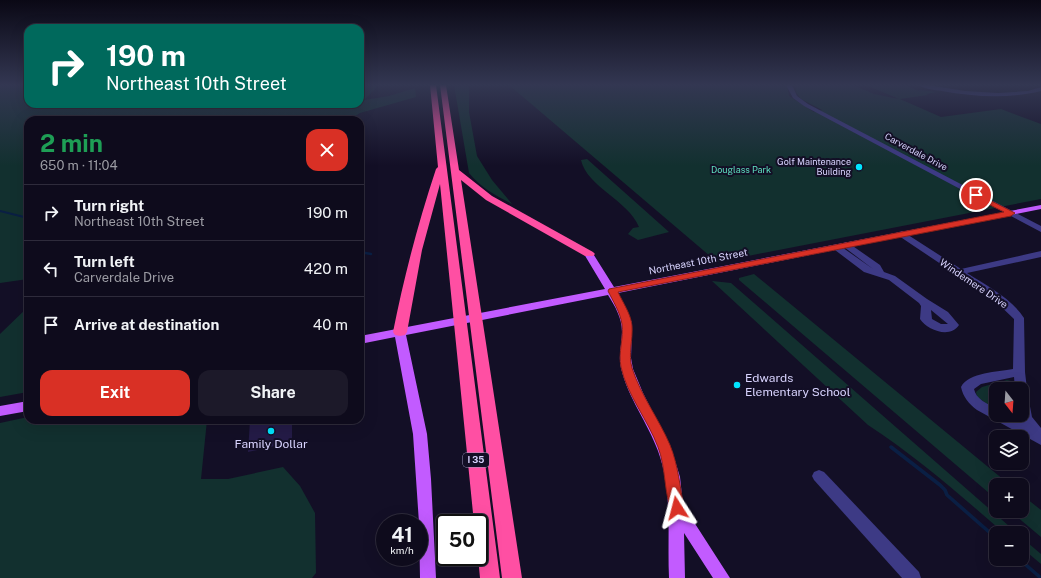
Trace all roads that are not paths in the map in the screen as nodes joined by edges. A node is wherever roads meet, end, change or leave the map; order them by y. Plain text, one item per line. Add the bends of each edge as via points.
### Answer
1 (436, 112) edge
2 (446, 112) edge
3 (819, 112) edge
4 (442, 164) junction
5 (454, 170) junction
6 (1041, 207) edge
7 (1011, 213) junction
8 (1041, 229) edge
9 (902, 234) junction
10 (847, 245) junction
11 (836, 247) junction
12 (589, 254) joint
13 (1041, 254) edge
14 (958, 272) junction
15 (878, 273) junction
16 (612, 291) junction
17 (923, 301) dead end
18 (400, 332) junction
19 (364, 339) edge
20 (470, 340) junction
21 (1019, 372) junction
22 (1020, 382) edge
23 (24, 407) edge
24 (989, 410) edge
25 (0, 411) edge
26 (1012, 422) edge
27 (1029, 422) edge
28 (1041, 439) edge
29 (819, 476) dead end
30 (677, 508) junction
31 (428, 578) edge
32 (490, 578) edge
33 (512, 578) edge
34 (677, 578) edge
35 (722, 578) edge
36 (913, 578) edge

1 - 4 highway, I 35
2 - 5 highway, I 35
3 - 7 street, Carverdale Drive
4 - 18 highway via 431,195 407,292
4 - 20 highway, I 35 via 457,301
5 - 12 highway via 489,198
5 - 20 highway, I 35 via 472,299
6 - 7 main road, Northeast 10th Street
7 - 8 street, Carverdale Drive
7 - 9 main road, Northeast 10th Street
9 - 10 main road, Northeast 10th Street
9 - 14 street, Windemere Drive
10 - 11 main road, Northeast 10th Street
10 - 15 street via 880,270
11 - 15 street via 867,270
11 - 16 main road, Northeast 10th Street
12 - 16 main road
13 - 14 street
14 - 21 street, Windemere Drive via 997,297 1019,318
15 - 17 street via 892,278
16 - 18 main road, Northeast 10th Street
16 - 30 main road via 627,326 626,367 664,446
18 - 19 main road, Northeast 10th Street
18 - 31 main road via 420,434
20 - 32 highway, I 35
20 - 33 highway, I 35
21 - 22 street, Windemere Drive
21 - 24 street via 978,380 967,387 968,394
23 - 25 main road
26 - 28 street
27 - 28 street
29 - 36 street
30 - 34 main road
30 - 35 main road

